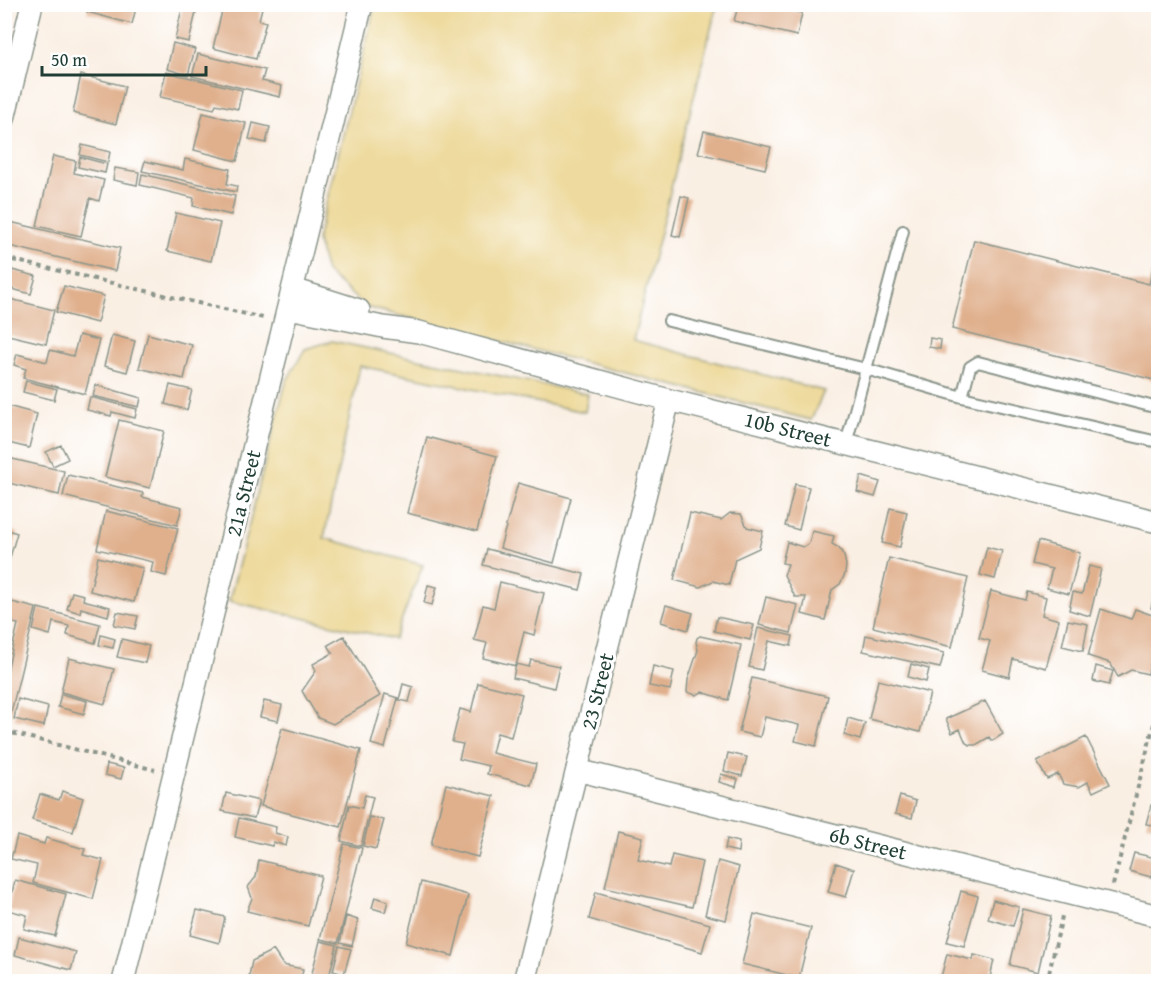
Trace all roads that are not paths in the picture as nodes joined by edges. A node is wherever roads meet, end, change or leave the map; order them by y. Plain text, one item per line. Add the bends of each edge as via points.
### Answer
1 (32, 4) edge
2 (362, 4) edge
3 (11, 64) edge
4 (4, 119) edge
5 (903, 231) dead end
6 (289, 307) junction
7 (669, 321) dead end
8 (866, 369) junction
9 (963, 397) junction
10 (669, 400) junction
11 (1158, 408) edge
12 (1158, 442) edge
13 (846, 444) junction
14 (1158, 522) edge
15 (577, 770) junction
16 (1158, 916) edge
17 (123, 981) edge
18 (524, 981) edge

1 - 3 street
2 - 6 street, 21a Street
3 - 4 street
5 - 8 lane
6 - 10 street, 10b Street via 386,318 418,332
6 - 17 street, 21a Street
7 - 8 lane
8 - 9 lane
8 - 13 lane
9 - 11 lane via 970,367 978,362
9 - 12 lane
10 - 13 street, 10b Street
10 - 15 street, 23 Street
13 - 14 street, 10b Street
15 - 16 street, 6b Street
15 - 18 street, 23 Street

